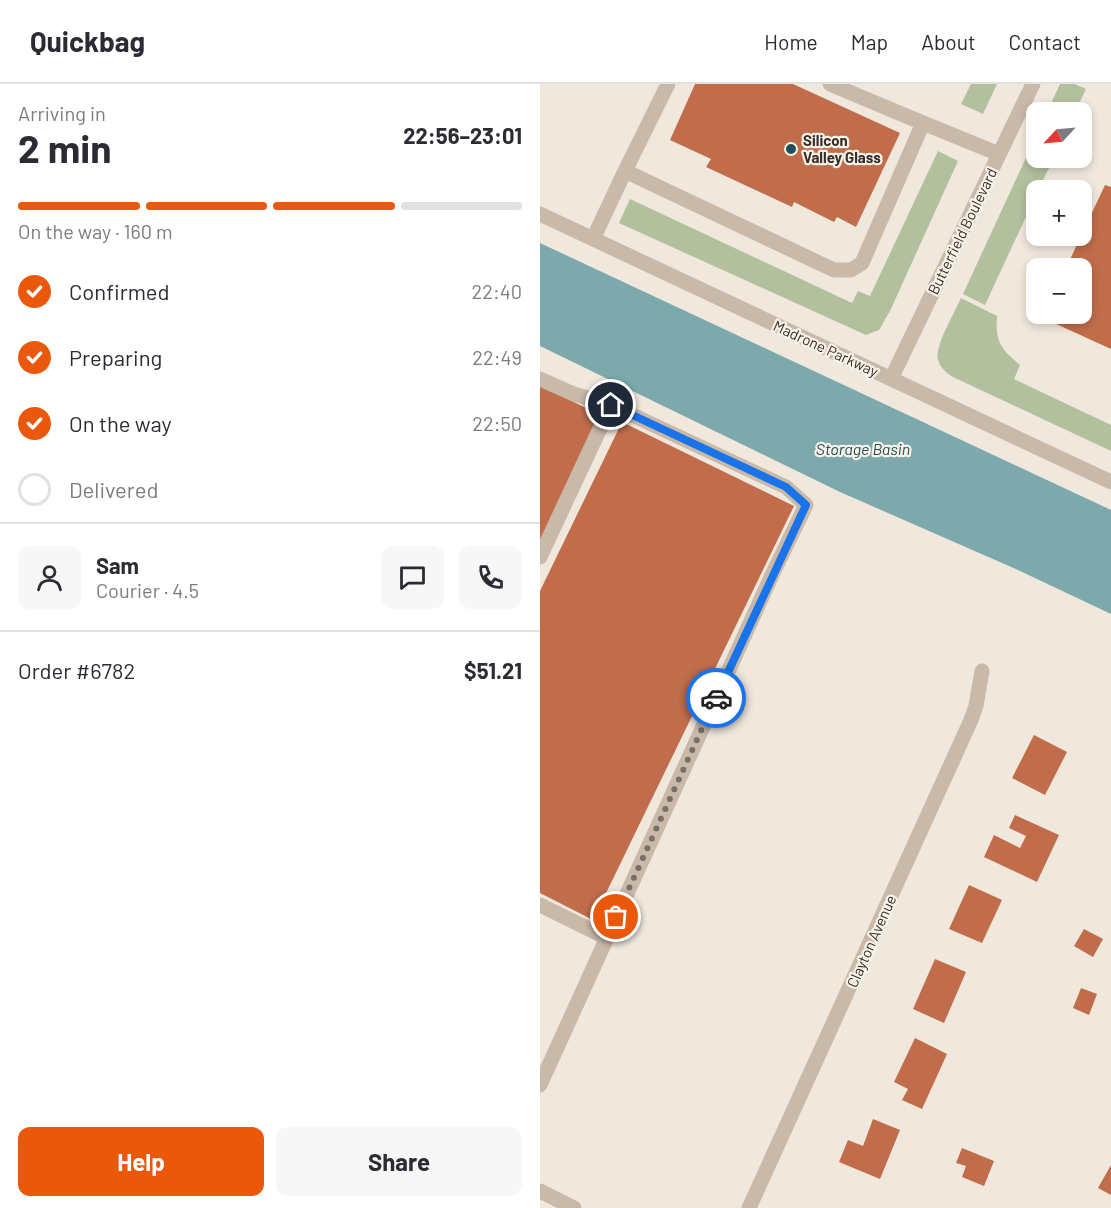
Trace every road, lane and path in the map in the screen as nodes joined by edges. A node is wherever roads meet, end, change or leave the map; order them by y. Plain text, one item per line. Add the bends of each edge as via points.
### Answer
1 (668, 84) edge
2 (830, 84) edge
3 (1033, 84) edge
4 (923, 123) junction
5 (999, 154) junction
6 (625, 171) junction
7 (540, 214) edge
8 (593, 239) junction
9 (540, 379) edge
10 (891, 379) junction
11 (611, 405) junction
12 (1111, 482) edge
13 (540, 557) edge
14 (982, 671) dead end
15 (540, 905) edge
16 (607, 938) junction
17 (540, 1085) edge
18 (540, 1191) edge
19 (574, 1208) edge
20 (750, 1208) edge

1 - 6 street
2 - 4 street
3 - 5 street, Butterfield Boulevard
4 - 5 street
4 - 6 street via 862,262 851,270 834,270
5 - 10 street, Butterfield Boulevard
6 - 8 street
7 - 8 street, Madrone Parkway
8 - 10 street, Madrone Parkway
9 - 11 street
10 - 12 street, Madrone Parkway
11 - 13 street
11 - 16 street via 786,487 806,505
14 - 20 street, Clayton Avenue via 971,720
15 - 16 street
16 - 17 street
18 - 19 street

